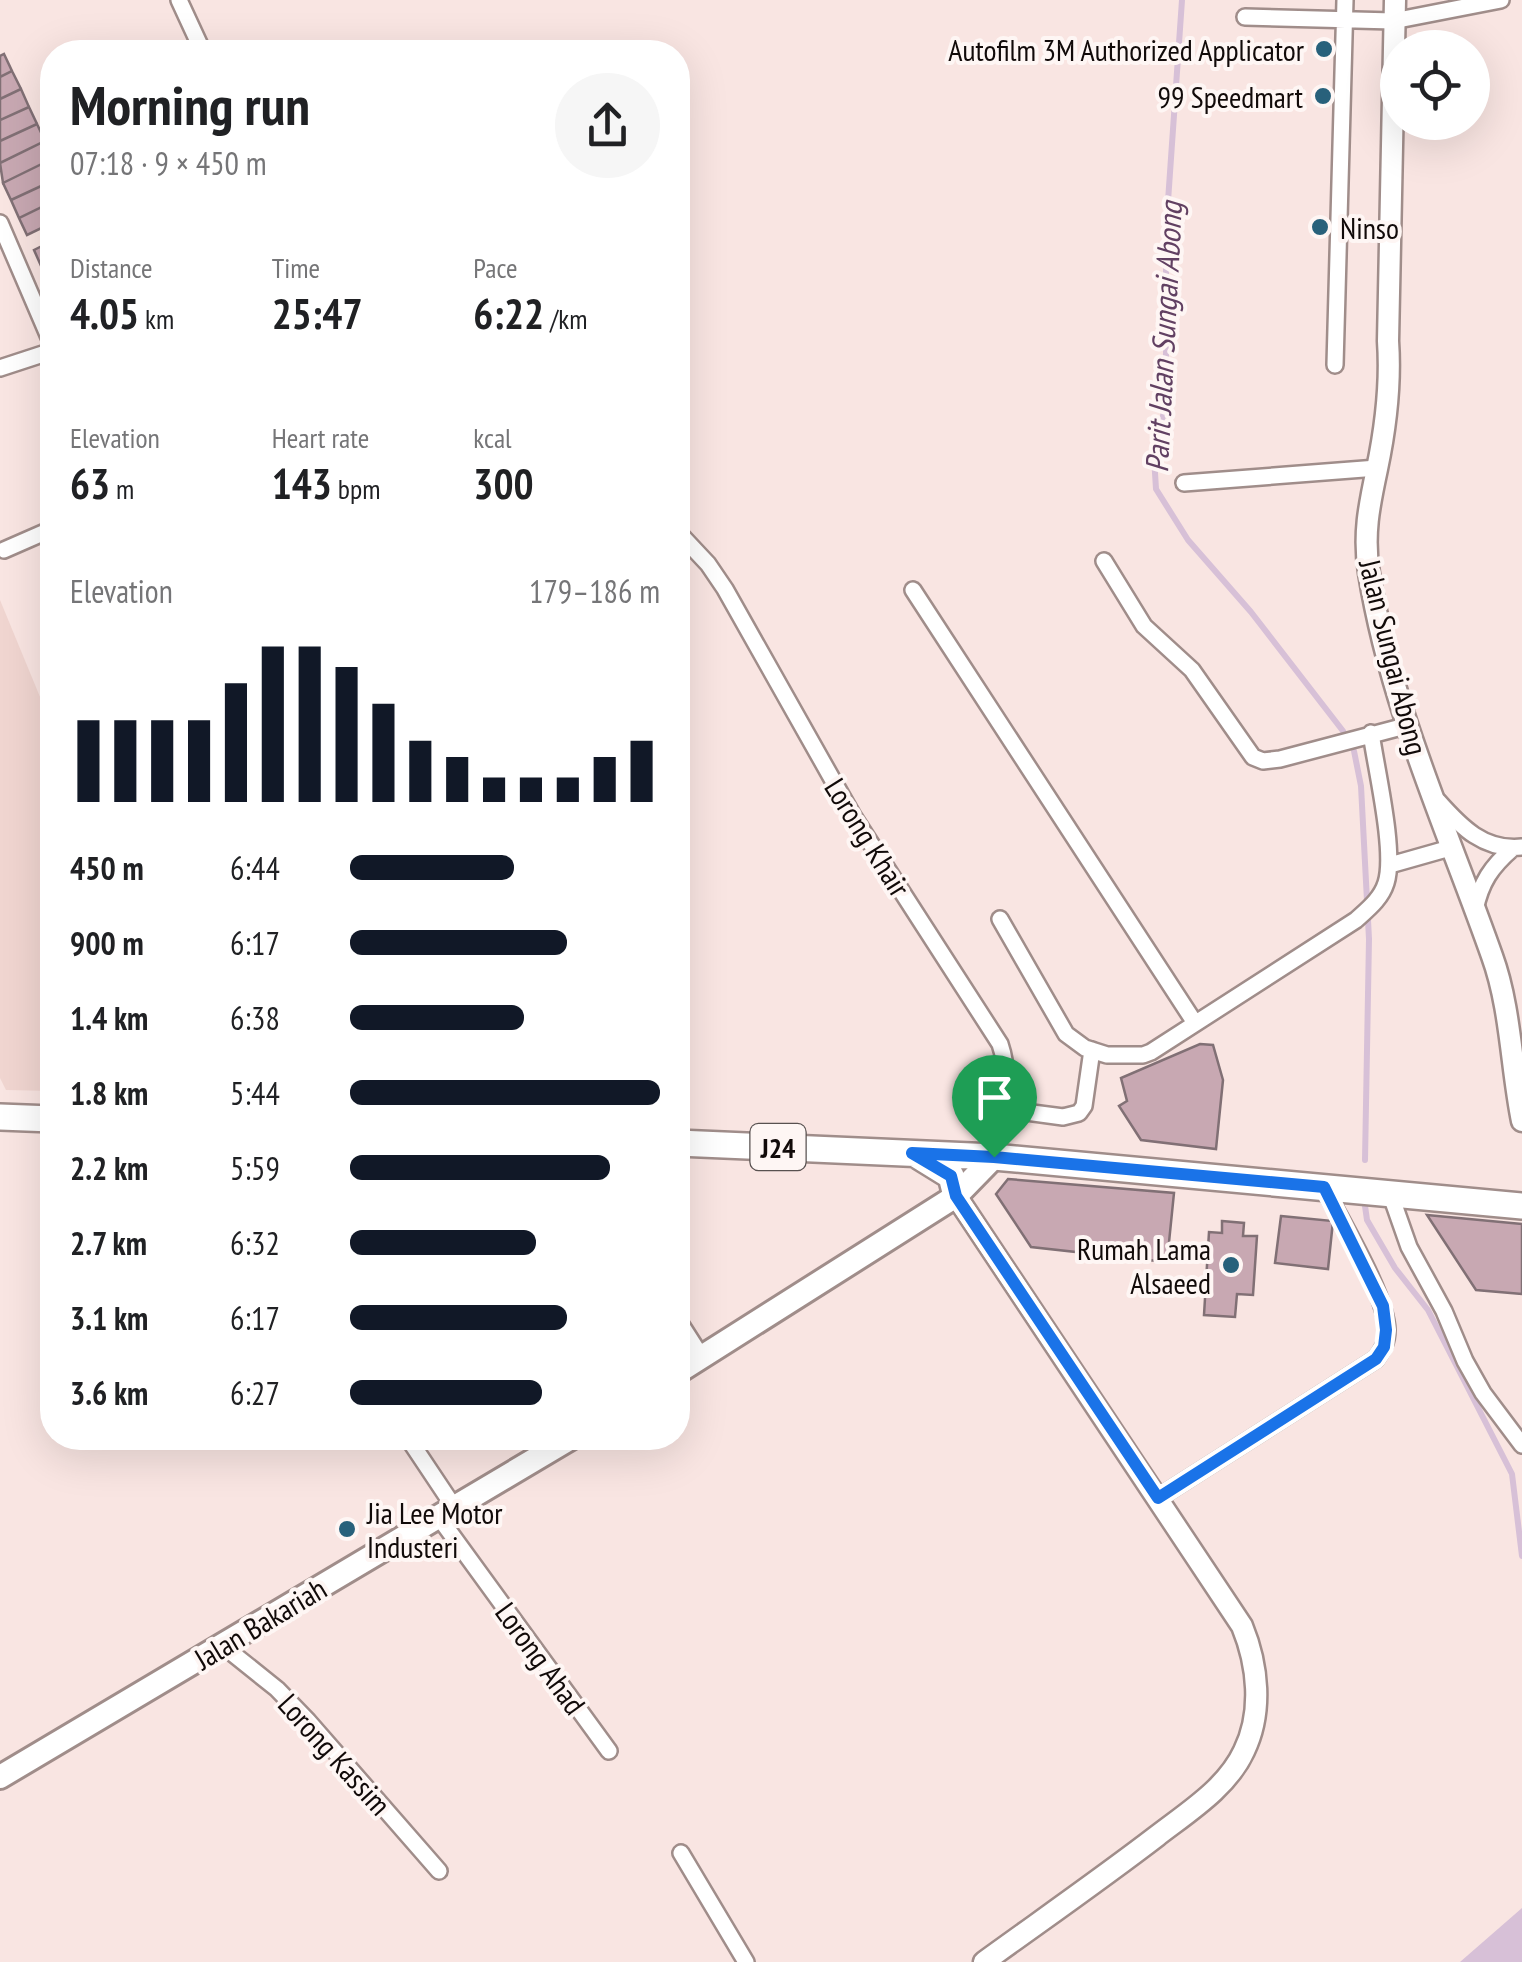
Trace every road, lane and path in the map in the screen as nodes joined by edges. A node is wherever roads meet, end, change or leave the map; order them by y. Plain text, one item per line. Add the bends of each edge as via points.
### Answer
1 (179, 0) edge
2 (1345, 0) edge
3 (1502, 0) edge
4 (1394, 11) edge
5 (1245, 17) dead end
6 (1344, 20) junction
7 (198, 40) edge
8 (0, 223) edge
9 (40, 318) edge
10 (40, 352) edge
11 (1335, 365) dead end
12 (0, 368) edge
13 (1377, 468) junction
14 (1184, 483) dead end
15 (40, 534) edge
16 (690, 545) edge
17 (4, 550) dead end
18 (1104, 561) dead end
19 (914, 590) dead end
20 (1408, 725) junction
21 (1371, 734) junction
22 (1431, 792) junction
23 (1450, 848) junction
24 (1518, 848) edge
25 (1390, 865) junction
26 (1474, 912) junction
27 (1000, 919) dead end
28 (1196, 1024) junction
29 (1092, 1050) junction
30 (1003, 1109) junction
31 (0, 1117) edge
32 (40, 1118) edge
33 (1522, 1121) edge
34 (690, 1144) edge
35 (912, 1153) junction
36 (994, 1157) junction
37 (1324, 1187) junction
38 (1390, 1193) junction
39 (956, 1196) junction
40 (1522, 1206) edge
41 (690, 1339) edge
42 (701, 1356) junction
43 (690, 1364) edge
44 (1522, 1445) edge
45 (414, 1450) edge
46 (551, 1450) edge
47 (1158, 1498) junction
48 (446, 1512) junction
49 (222, 1645) junction
50 (608, 1751) dead end
51 (0, 1778) edge
52 (681, 1852) dead end
53 (439, 1871) dead end
54 (746, 1962) edge
55 (984, 1962) edge

1 - 7 street
2 - 6 street
3 - 4 street
4 - 6 street
4 - 13 street, Jalan Sungai Abong via 1390,372
5 - 6 street
6 - 11 street
8 - 9 street
10 - 12 street
13 - 14 street
13 - 20 street, Jalan Sungai Abong via 1364,534 1367,561
15 - 17 street
16 - 30 street, Lorong Khair via 725,589 853,816 1000,1044 1007,1074
18 - 21 street via 1144,626 1192,670 1252,757 1280,759
19 - 28 street
20 - 21 street
20 - 22 street, Jalan Sungai Abong
21 - 25 street
22 - 23 street, Jalan Sungai Abong
22 - 24 street via 1480,840
23 - 25 street
23 - 26 street, Jalan Sungai Abong
24 - 26 street via 1482,882
25 - 28 street via 1377,900 1356,920
26 - 33 street, Jalan Sungai Abong via 1494,959
27 - 29 street via 1066,1034
28 - 29 street via 1143,1055
29 - 30 street via 1080,1113
30 - 36 street, Lorong Khair
31 - 32 main road
34 - 35 main road, J24
35 - 36 main road, J24
35 - 39 main road via 951,1176
36 - 37 main road, J24
36 - 39 main road
37 - 38 main road, J24
37 - 47 street via 1383,1306 1384,1347 1376,1359
38 - 40 main road, J24
38 - 44 street via 1465,1361
39 - 42 main road
39 - 47 street
41 - 42 street
42 - 43 main road
45 - 48 street, Lorong Ahad
46 - 48 main road, Jalan Bakariah
47 - 55 street via 1242,1626 1252,1652 1258,1699 1245,1750 1204,1800
48 - 49 main road, Jalan Bakariah
48 - 50 street, Lorong Ahad
49 - 51 main road, Jalan Bakariah
49 - 53 street, Lorong Kassim via 308,1720
52 - 54 street

